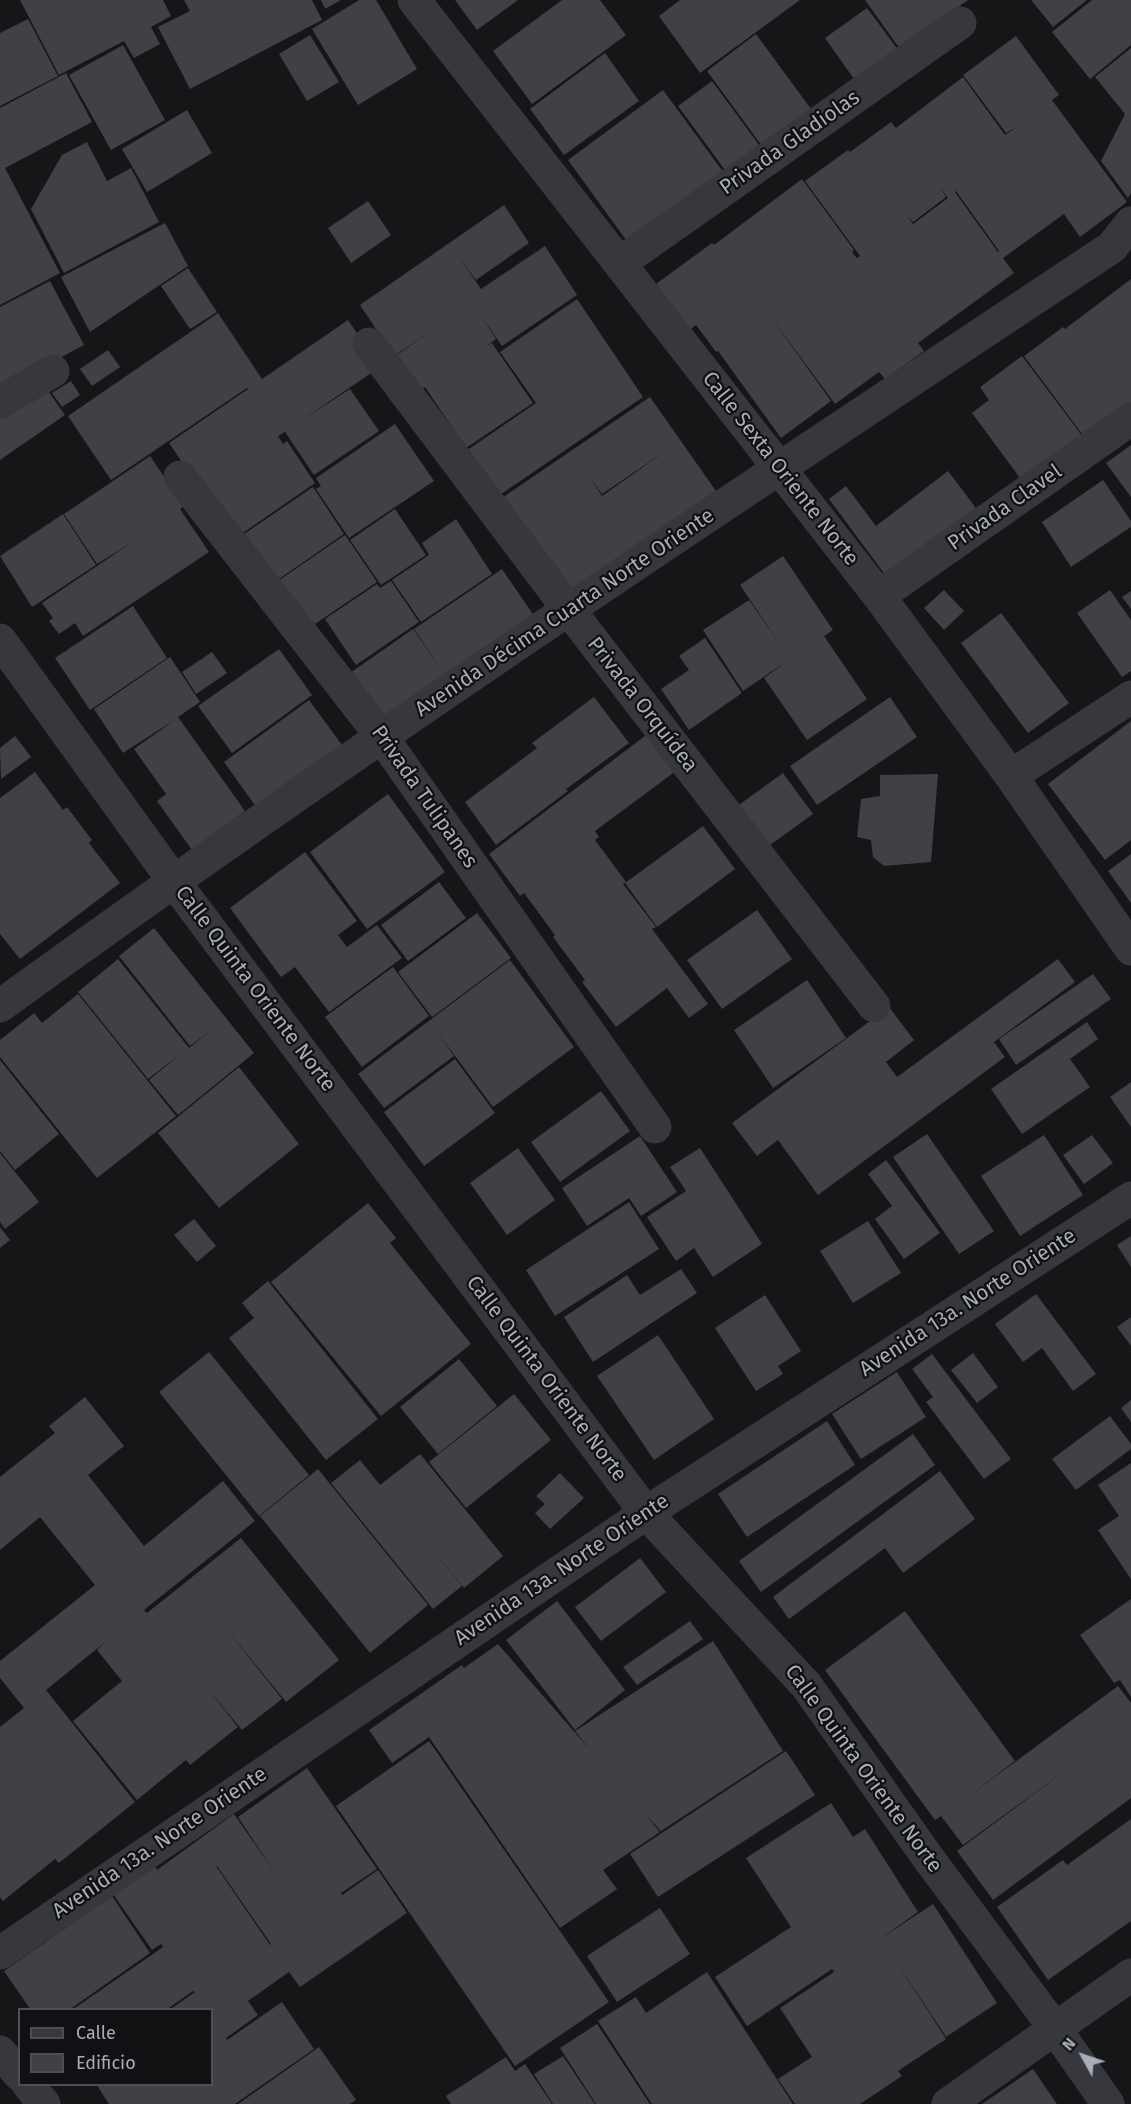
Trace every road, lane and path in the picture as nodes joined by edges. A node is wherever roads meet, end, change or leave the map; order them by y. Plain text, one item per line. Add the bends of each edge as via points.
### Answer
1 (414, 0) edge
2 (960, 24) dead end
3 (1131, 223) edge
4 (620, 263) junction
5 (369, 345) dead end
6 (53, 371) dead end
7 (0, 402) edge
8 (1131, 420) edge
9 (780, 468) junction
10 (180, 477) dead end
11 (879, 596) junction
12 (569, 610) junction
13 (0, 639) edge
14 (1131, 697) edge
15 (382, 737) junction
16 (1011, 776) junction
17 (173, 880) junction
18 (1131, 949) edge
19 (0, 1006) edge
20 (874, 1006) dead end
21 (655, 1127) dead end
22 (1131, 1198) edge
23 (646, 1513) junction
24 (0, 1953) edge
25 (1131, 1975) edge
26 (1056, 2030) junction
27 (0, 2052) edge
28 (18, 2073) edge
29 (29, 2086) edge
30 (44, 2104) edge
31 (948, 2104) edge
32 (1108, 2104) edge

1 - 4 street, Calle Sexta Oriente Norte
2 - 4 street, Privada Gladiolas
3 - 9 street, Avenida Décima Cuarta Norte Oriente via 1112,247
4 - 9 street, Calle Sexta Oriente Norte
5 - 12 street, Privada Orquídea
6 - 7 street
8 - 11 street, Privada Clavel
9 - 11 street, Calle Sexta Oriente Norte
9 - 12 street, Avenida Décima Cuarta Norte Oriente
10 - 15 street, Privada Tulipanes
11 - 16 street, Calle Sexta Oriente Norte
12 - 15 street, Avenida Décima Cuarta Norte Oriente
12 - 20 street, Privada Orquídea
13 - 17 street, Calle Quinta Oriente Norte
14 - 16 street
15 - 17 street, Avenida Décima Cuarta Norte Oriente
15 - 21 street, Privada Tulipanes
16 - 18 street, Calle Sexta Oriente Norte
17 - 19 street, Avenida Décima Cuarta Norte Oriente
17 - 23 street, Calle Quinta Oriente Norte
22 - 23 street, Avenida 13a. Norte Oriente
23 - 24 street, Avenida 13a. Norte Oriente
23 - 26 street, Calle Quinta Oriente Norte via 806,1685
25 - 26 street
26 - 31 street
26 - 32 street, Calle Quinta Oriente Norte
27 - 28 street
29 - 30 street

